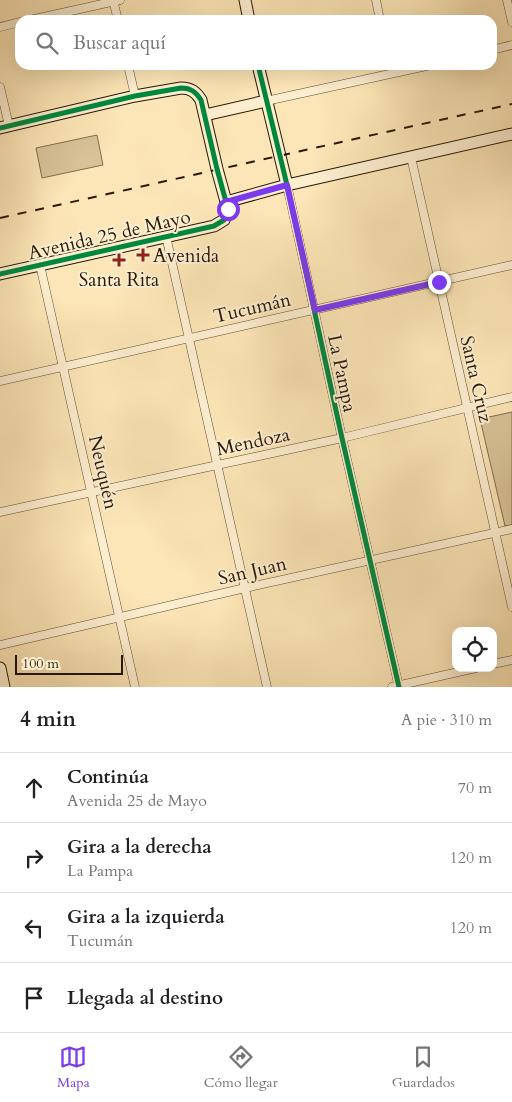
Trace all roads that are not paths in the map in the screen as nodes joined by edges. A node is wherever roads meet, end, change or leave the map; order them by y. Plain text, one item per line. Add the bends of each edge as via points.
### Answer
1 (115, 0) edge
2 (245, 0) edge
3 (376, 0) edge
4 (507, 0) edge
5 (51, 15) edge
6 (117, 15) edge
7 (248, 15) edge
8 (379, 15) edge
9 (512, 22) edge
10 (15, 23) edge
11 (0, 27) edge
12 (512, 46) edge
13 (497, 49) edge
14 (129, 70) edge
15 (259, 70) edge
16 (391, 70) edge
17 (409, 70) edge
18 (392, 74) junction
19 (0, 87) edge
20 (135, 96) junction
21 (266, 101) junction
22 (205, 115) junction
23 (4, 128) edge
24 (512, 134) edge
25 (410, 157) junction
26 (287, 185) junction
27 (226, 202) junction
28 (166, 236) junction
29 (40, 264) junction
30 (512, 265) edge
31 (0, 274) edge
32 (439, 282) junction
33 (315, 310) junction
34 (189, 338) junction
35 (63, 367) junction
36 (0, 381) edge
37 (512, 397) edge
38 (466, 408) junction
39 (342, 438) junction
40 (218, 465) junction
41 (92, 492) junction
42 (0, 512) edge
43 (512, 529) edge
44 (496, 533) junction
45 (370, 561) junction
46 (245, 588) junction
47 (512, 607) edge
48 (120, 618) junction
49 (0, 645) edge
50 (512, 660) edge
51 (497, 663) edge
52 (0, 668) edge
53 (459, 672) edge
54 (4, 687) edge
55 (135, 687) edge
56 (267, 687) edge
57 (396, 687) edge

1 - 5 street
1 - 6 street
2 - 7 street
3 - 8 street
4 - 9 street
10 - 11 street
12 - 13 street
14 - 20 street
15 - 21 street, La Pampa
16 - 18 street
17 - 18 street
18 - 21 street
19 - 23 street
20 - 22 street via 181,88 193,91 201,100
20 - 23 street
21 - 22 street
21 - 26 street, La Pampa
22 - 27 street
24 - 25 street
25 - 26 street
25 - 32 street, Santa Cruz
26 - 27 street
26 - 33 street, La Pampa
27 - 28 street, Avenida 25 de Mayo via 228,209 224,220 214,226
28 - 29 street, Avenida 25 de Mayo
28 - 34 street
29 - 31 street, Avenida 25 de Mayo
29 - 35 street, Neuquén
30 - 32 street, Tucumán
32 - 33 street, Tucumán
32 - 38 street, Santa Cruz
33 - 34 street, Tucumán
33 - 39 street, La Pampa
34 - 35 street, Tucumán
34 - 40 street
35 - 36 street, Tucumán
35 - 41 street, Neuquén
37 - 38 street, Mendoza
38 - 39 street, Mendoza
38 - 44 street, Santa Cruz
39 - 40 street, Mendoza
39 - 45 street, La Pampa
40 - 41 street, Mendoza
40 - 46 street
41 - 42 street, Mendoza
41 - 48 street, Neuquén
43 - 44 street, San Juan
44 - 45 street, San Juan
44 - 47 street, Santa Cruz
45 - 46 street, San Juan
45 - 57 street, La Pampa
46 - 48 street, San Juan
46 - 56 street
48 - 49 street, San Juan
48 - 55 street, Neuquén
50 - 51 street
52 - 54 street
53 - 57 street

